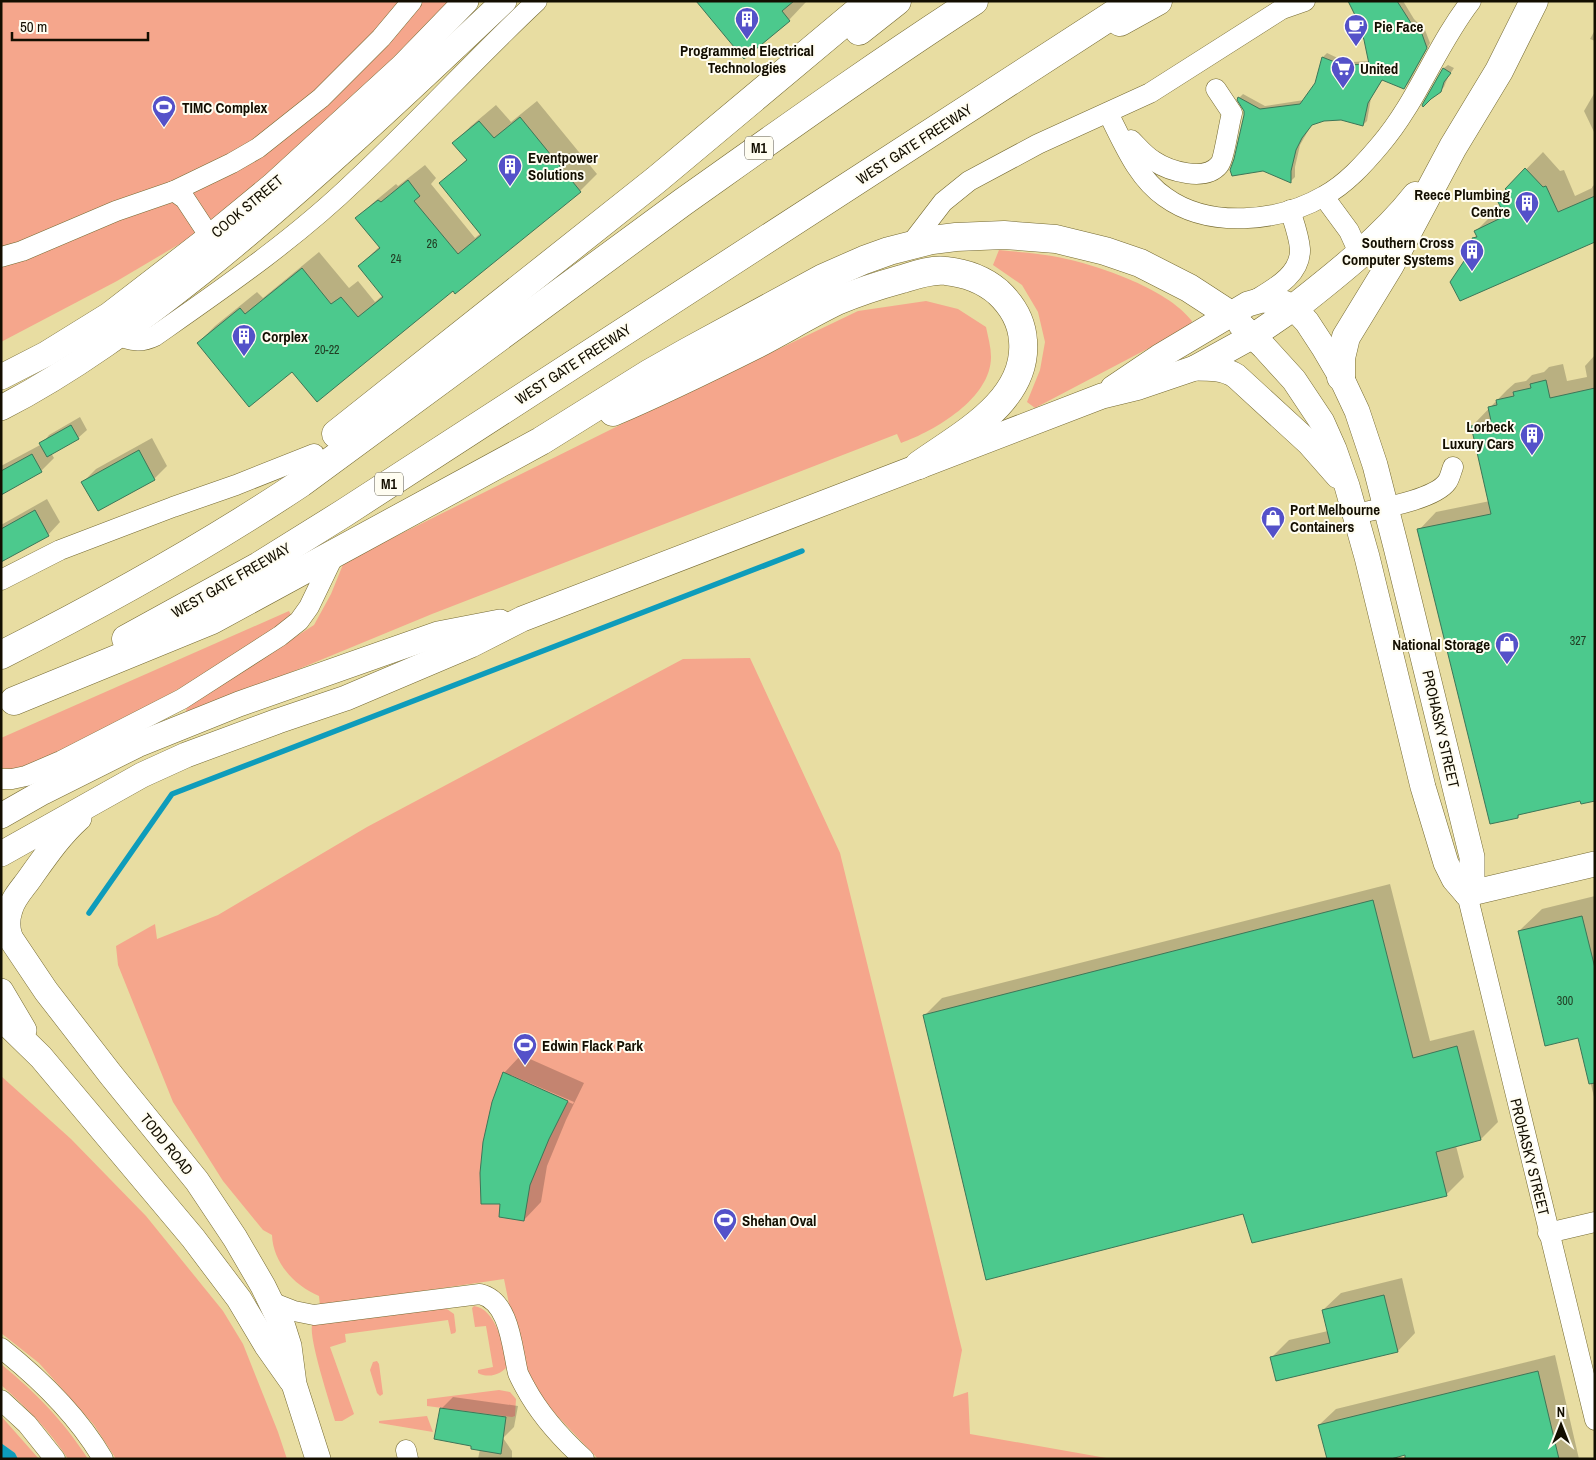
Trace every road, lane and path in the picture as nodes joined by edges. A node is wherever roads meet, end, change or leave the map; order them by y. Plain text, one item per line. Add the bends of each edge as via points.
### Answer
1 (412, 1) edge
2 (466, 1) edge
3 (504, 1) edge
4 (536, 1) edge
5 (870, 1) edge
6 (897, 1) edge
7 (974, 1) edge
8 (1134, 1) edge
9 (1158, 1) edge
10 (1305, 1) edge
11 (1471, 1) edge
12 (1534, 1) edge
13 (1017, 77) junction
14 (414, 86) junction
15 (1216, 89) dead end
16 (1108, 114) junction
17 (412, 124) junction
18 (1131, 140) dead end
19 (1453, 147) junction
20 (174, 191) junction
21 (1324, 197) junction
22 (1290, 210) junction
23 (210, 237) junction
24 (910, 245) junction
25 (1359, 254) junction
26 (1, 257) edge
27 (548, 300) junction
28 (1294, 308) junction
29 (1238, 309) junction
30 (117, 335) junction
31 (1253, 336) junction
32 (1196, 368) junction
33 (1341, 376) junction
34 (1, 377) edge
35 (1102, 396) junction
36 (1, 408) edge
37 (541, 441) junction
38 (314, 454) junction
39 (919, 465) junction
40 (1453, 467) dead end
41 (301, 483) junction
42 (1347, 486) junction
43 (1386, 507) junction
44 (1355, 514) junction
45 (335, 553) junction
46 (1, 580) edge
47 (522, 619) junction
48 (1, 655) edge
49 (8, 704) edge
50 (1, 779) edge
51 (114, 790) junction
52 (4, 813) edge
53 (1, 854) edge
54 (1595, 864) edge
55 (1467, 894) junction
56 (5, 930) edge
57 (1, 991) edge
58 (1, 1018) edge
59 (1, 1038) edge
60 (40, 1058) junction
61 (60, 1081) junction
62 (1595, 1222) edge
63 (1548, 1233) junction
64 (271, 1302) junction
65 (1, 1348) edge
66 (294, 1384) junction
67 (1, 1400) edge
68 (1595, 1420) edge
69 (55, 1459) edge
70 (103, 1459) edge
71 (318, 1459) edge
72 (584, 1459) edge

1 - 20 street via 381,38 321,98 287,126 232,163
2 - 23 main road, COOK STREET via 403,66 272,186
3 - 14 main road, COOK STREET
4 - 17 street
5 - 38 highway via 656,180
6 - 27 highway via 709,156
7 - 27 highway, M1 via 751,154
8 - 13 highway, WEST GATE FREEWAY / M1
9 - 13 highway, M1
10 - 16 street via 1282,9 1150,92
11 - 21 street via 1382,144
12 - 19 highway via 1499,71
13 - 49 highway, WEST GATE FREEWAY / M1 via 344,514 258,566
14 - 17 street
14 - 30 main road, COOK STREET via 234,245 162,304
15 - 18 street via 1232,113 1220,164 1213,170 1196,175 1171,170 1153,161
16 - 22 street via 1132,160 1146,178 1164,197 1180,206 1199,213 1232,217
16 - 24 street via 1038,144 969,181 943,202
17 - 30 street via 356,181 234,281 150,339 132,341
19 - 25 highway via 1414,199
19 - 33 highway via 1390,265 1346,337
20 - 23 street via 184,199
20 - 26 street
21 - 22 street
21 - 25 street via 1349,231
22 - 29 street via 1299,242 1298,261 1277,286
23 - 34 main road, COOK STREET via 109,315 55,350
24 - 29 highway via 956,236 1056,239 1105,251 1149,267
24 - 37 highway via 823,278 650,373
25 - 28 highway
27 - 41 highway, M1
28 - 29 main road via 1262,300
28 - 31 main road
28 - 33 main road, PROHASKY STREET via 1308,322
29 - 31 main road, PROHASKY STREET
29 - 35 main road via 1129,375
30 - 36 main road, COOK STREET via 76,365
31 - 32 main road
31 - 42 main road, PROHASKY STREET via 1276,359 1310,403 1334,449
32 - 35 main road
32 - 42 main road via 1216,369 1236,376 1309,444
33 - 43 main road, PROHASKY STREET via 1366,434
35 - 39 main road
37 - 39 highway via 652,395 838,301 913,275 945,270 991,286 1006,299 1022,330 1023,354 1018,376 1003,400
37 - 45 highway
38 - 41 highway
38 - 46 street via 60,550
39 - 47 main road
40 - 43 street via 1447,482 1434,492
41 - 48 highway, M1 via 182,558
42 - 44 main road, PROHASKY STREET
43 - 44 street
43 - 55 main road, PROHASKY STREET via 1472,856 1473,871
44 - 55 main road, PROHASKY STREET via 1425,795 1446,863
45 - 49 highway via 212,620
45 - 50 street via 305,613 296,625 280,636 182,699 61,761 26,776
47 - 51 main road via 471,645 364,691 186,755
47 - 52 main road via 438,634 239,704 137,745
51 - 53 main road
51 - 56 main road via 68,828 53,846 17,896
54 - 55 main road
55 - 63 street, PROHASKY STREET
56 - 64 main road, TODD ROAD via 87,1046 201,1187 235,1238
57 - 60 main road, TODD ROAD
58 - 60 main road, TODD ROAD
59 - 61 main road
60 - 61 main road, TODD ROAD
61 - 66 main road, TODD ROAD via 218,1268
62 - 63 street
63 - 68 street, PROHASKY STREET
64 - 66 main road, TODD ROAD via 289,1346
64 - 72 street via 314,1315 480,1294 488,1296 502,1311 518,1374 533,1402 562,1439
65 - 70 street via 53,1394
66 - 71 main road, TODD ROAD
67 - 69 street via 27,1424

